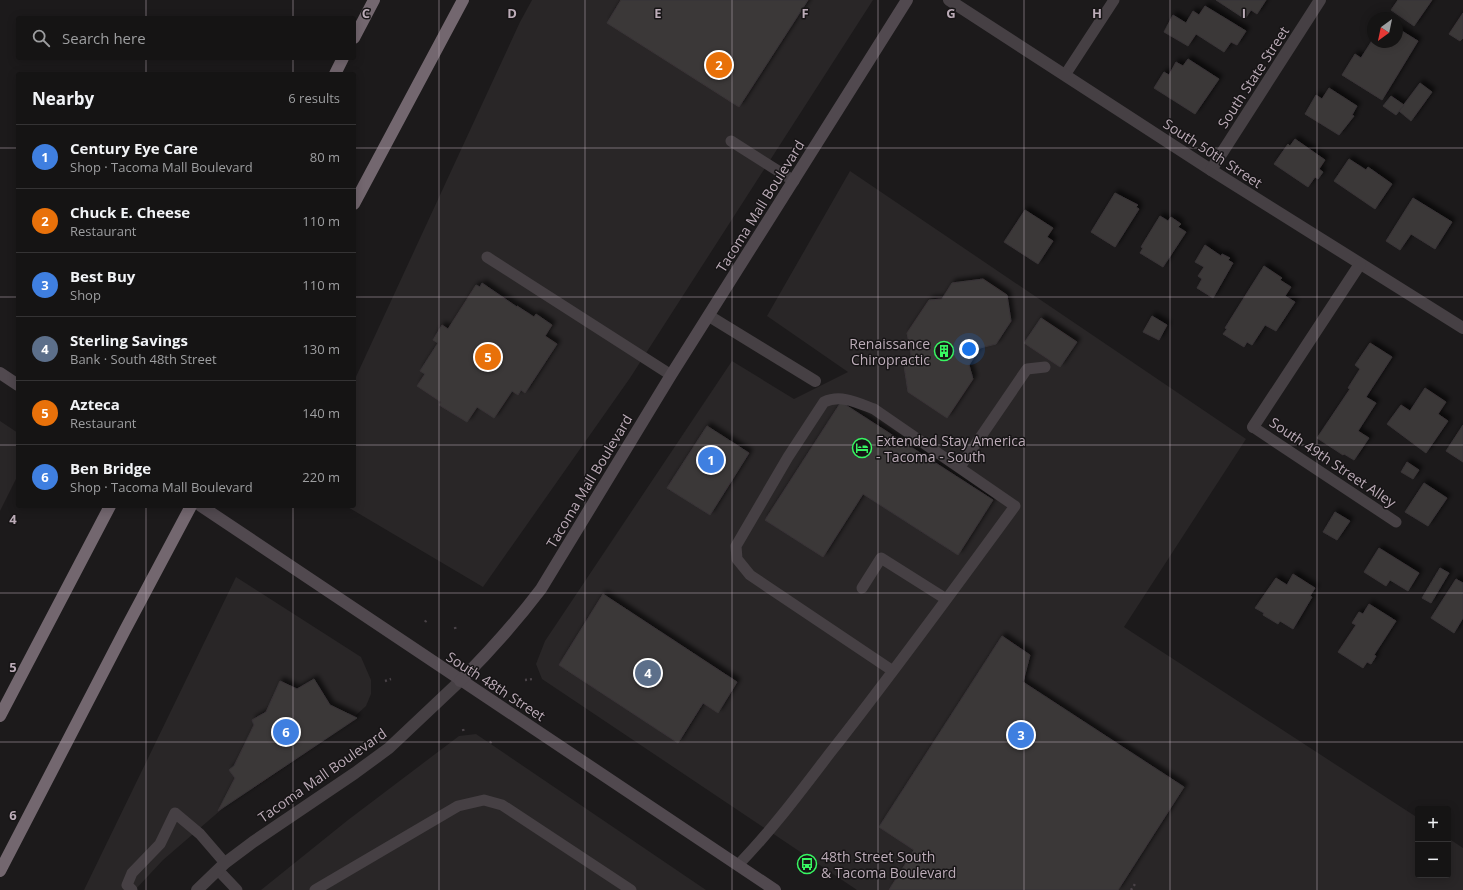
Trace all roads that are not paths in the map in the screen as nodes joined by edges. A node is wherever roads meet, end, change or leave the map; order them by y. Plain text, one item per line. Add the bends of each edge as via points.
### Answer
1 (374, 0) edge
2 (463, 0) edge
3 (470, 0) edge
4 (907, 0) edge
5 (949, 0) edge
6 (1114, 0) edge
7 (1320, 0) edge
8 (356, 34) edge
9 (342, 60) edge
10 (336, 72) edge
11 (424, 75) junction
12 (1065, 75) junction
13 (731, 141) dead end
14 (1211, 170) junction
15 (794, 181) junction
16 (356, 200) edge
17 (487, 257) dead end
18 (1360, 264) junction
19 (709, 316) junction
20 (1463, 328) edge
21 (1044, 367) dead end
22 (0, 373) edge
23 (671, 375) junction
24 (815, 381) dead end
25 (16, 384) edge
26 (1253, 427) joint
27 (960, 467) junction
28 (109, 508) edge
29 (190, 508) edge
30 (204, 508) edge
31 (1396, 522) dead end
32 (862, 588) dead end
33 (946, 599) junction
34 (893, 671) junction
35 (460, 681) junction
36 (0, 716) edge
37 (738, 865) junction
38 (222, 866) junction
39 (0, 871) edge
40 (132, 890) edge
41 (197, 890) edge
42 (236, 890) edge
43 (315, 890) edge
44 (631, 890) edge
45 (775, 890) edge

1 - 8 highway
2 - 11 highway
3 - 11 highway
4 - 15 main road, Tacoma Mall Boulevard
5 - 12 street, South 50th Street
6 - 12 lane
7 - 14 street, South State Street
9 - 10 highway
11 - 16 highway
12 - 14 street, South 50th Street
13 - 15 lane
14 - 18 street, South 50th Street
15 - 19 main road, Tacoma Mall Boulevard
17 - 23 lane
18 - 20 street, South 50th Street
18 - 26 street
19 - 23 main road, Tacoma Mall Boulevard
19 - 24 street
21 - 27 lane via 1027,369
22 - 25 main road
23 - 35 main road, Tacoma Mall Boulevard via 541,589 487,654
26 - 31 lane, South 49th Street Alley
27 - 33 lane via 1015,506
27 - 34 lane via 874,410 850,400 832,398 824,402 792,451 736,546 737,559 750,575
28 - 36 highway
29 - 39 highway
30 - 35 main road, South 48th Street
32 - 33 lane via 881,558
33 - 34 lane
34 - 37 lane via 765,837
35 - 37 main road, South 48th Street
35 - 38 street, Tacoma Mall Boulevard via 389,748
37 - 45 main road, South 48th Street
38 - 40 lane via 200,834 175,813 160,844 132,872 127,885
38 - 41 street, Tacoma Mall Boulevard
38 - 42 lane
43 - 44 lane via 445,812 469,802 484,800 502,805

